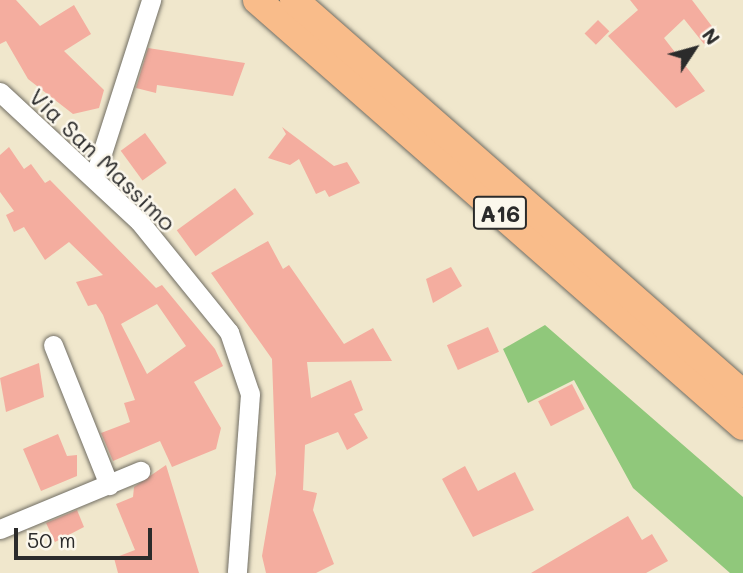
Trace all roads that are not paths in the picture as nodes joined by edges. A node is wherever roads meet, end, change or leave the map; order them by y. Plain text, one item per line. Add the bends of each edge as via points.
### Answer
1 (151, 0) edge
2 (257, 0) edge
3 (294, 0) edge
4 (0, 92) edge
5 (94, 178) junction
6 (53, 345) dead end
7 (743, 394) edge
8 (743, 426) edge
9 (140, 471) dead end
10 (109, 485) junction
11 (0, 529) edge
12 (237, 573) edge

1 - 5 street
2 - 8 highway, A16
3 - 7 highway, A16
4 - 5 street, Via San Massimo
5 - 12 street, Via San Massimo via 139,221 221,322 243,361 250,394
6 - 10 street
9 - 10 street
10 - 11 street

